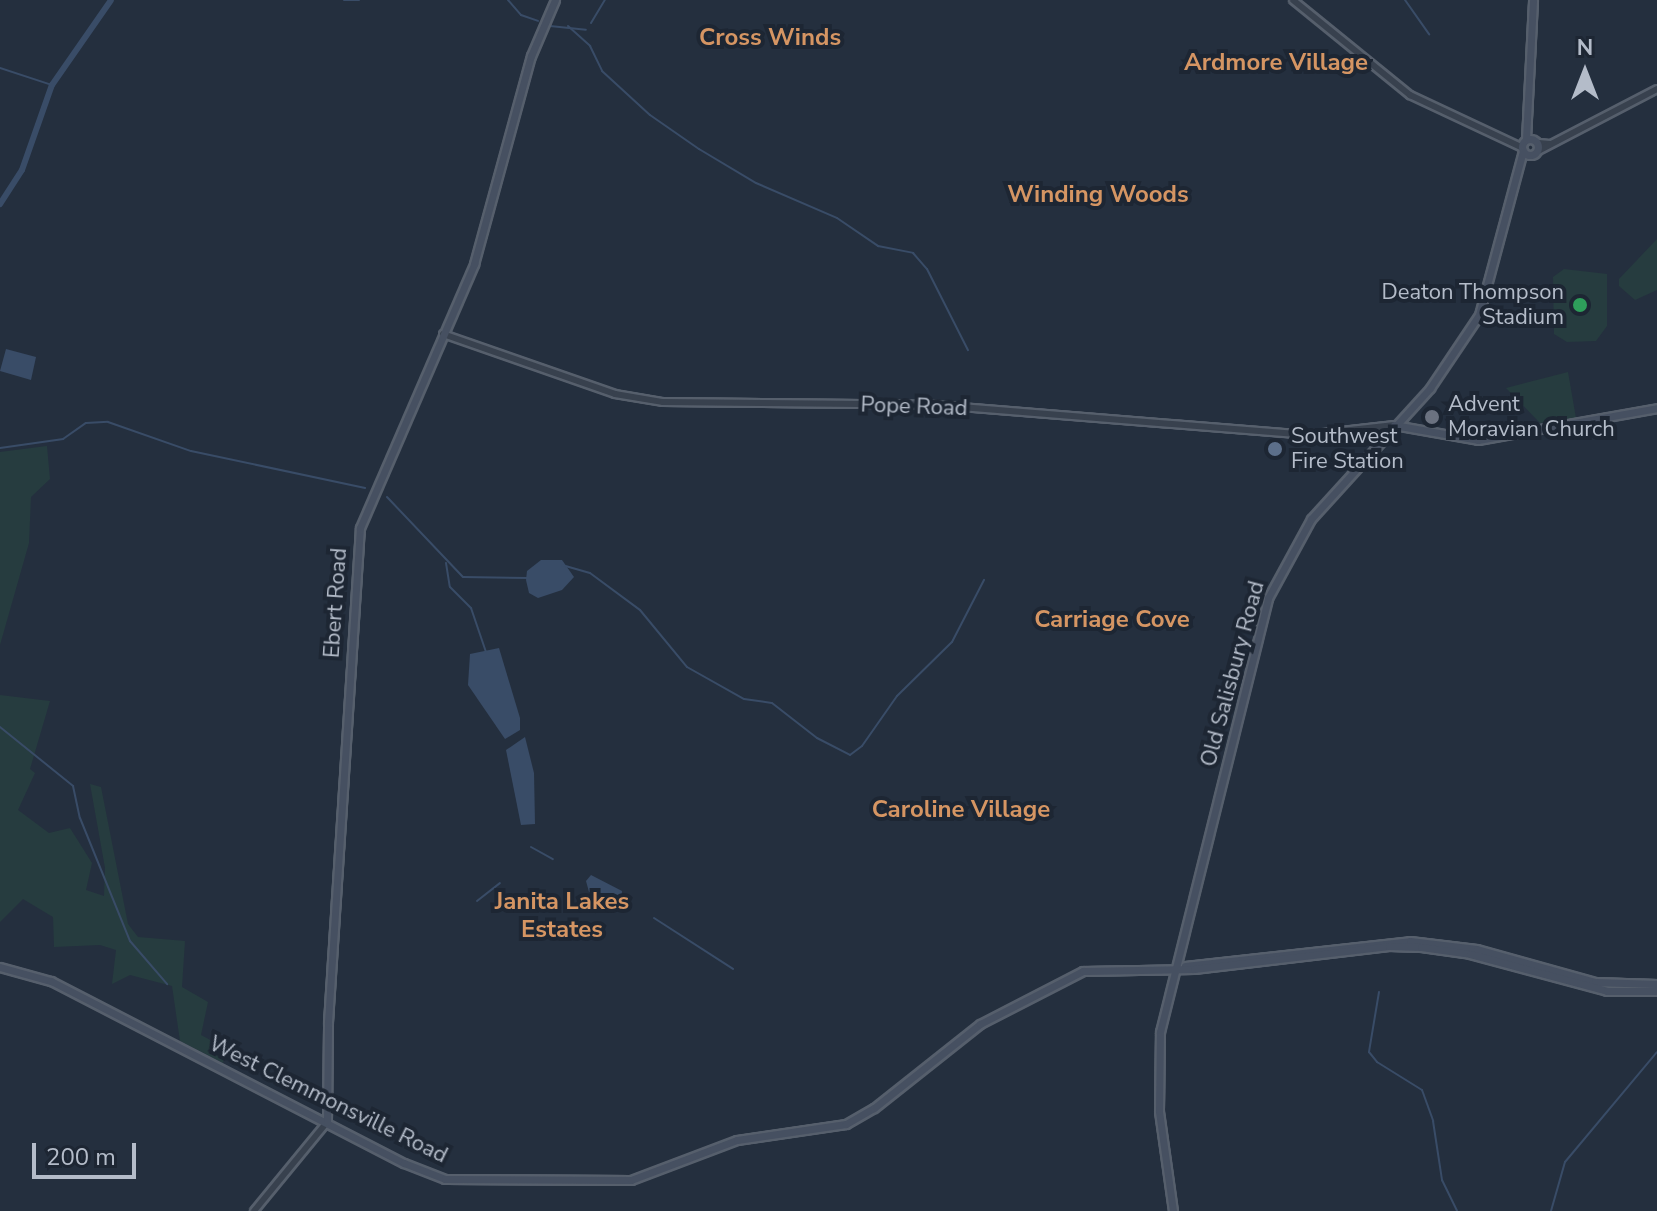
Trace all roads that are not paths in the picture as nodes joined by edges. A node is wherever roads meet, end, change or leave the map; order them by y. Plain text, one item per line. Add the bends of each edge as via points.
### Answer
1 (1293, 0) edge
2 (1533, 0) edge
3 (554, 3) edge
4 (1657, 89) edge
5 (1529, 146) junction
6 (443, 334) junction
7 (1657, 408) edge
8 (1394, 425) junction
9 (0, 967) edge
10 (1180, 968) junction
11 (1657, 984) edge
12 (1657, 991) edge
13 (327, 1122) junction
14 (254, 1211) edge
15 (1173, 1211) edge

1 - 5 street via 1410,95
2 - 5 main road, Old Salisbury Road
3 - 6 main road, Ebert Road via 533,47 474,264
4 - 5 street via 1550,144
5 - 8 main road, Old Salisbury Road via 1479,315 1432,385
6 - 8 street, Pope Road via 637,399 936,405 1306,435
6 - 13 main road, Ebert Road via 360,528 328,1022
7 - 8 main road via 1478,440
8 - 10 main road, Old Salisbury Road via 1311,519 1268,598
9 - 13 main road, West Clemmonsville Road via 50,981
10 - 11 main road via 1410,941 1477,949 1595,982
10 - 12 main road via 1421,947 1470,954 1607,991
10 - 13 main road, West Clemmonsville Road via 1070,974 980,1024 855,1120 737,1140 631,1180 445,1179
10 - 15 main road, Old Salisbury Road via 1160,1032 1158,1085
13 - 14 street

